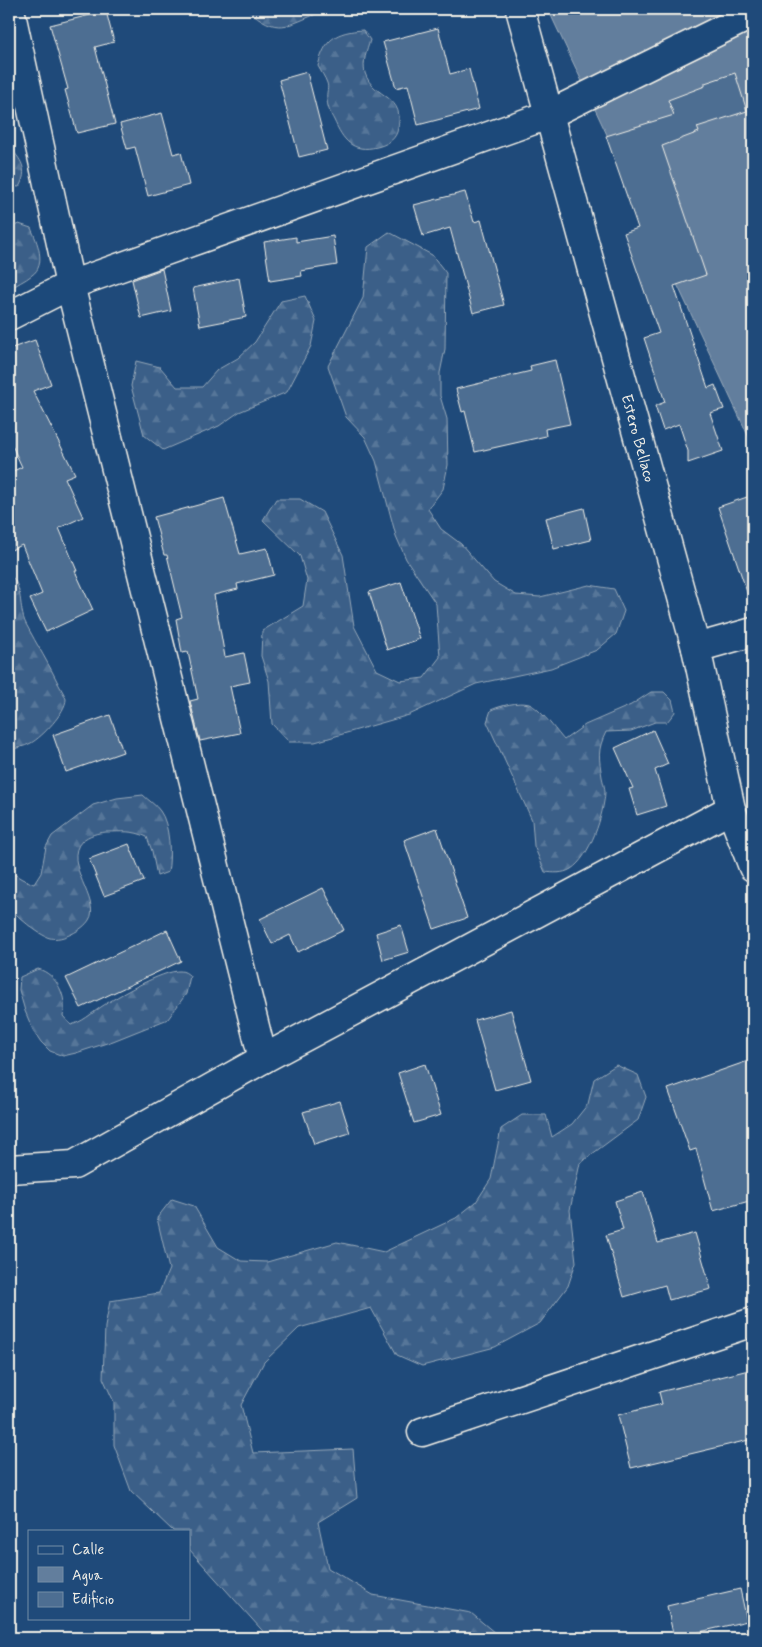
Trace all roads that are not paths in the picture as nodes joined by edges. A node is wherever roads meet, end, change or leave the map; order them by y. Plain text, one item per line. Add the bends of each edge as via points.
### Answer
1 (10, 9) edge
2 (520, 9) edge
3 (753, 14) edge
4 (548, 115) junction
5 (70, 285) junction
6 (9, 316) edge
7 (753, 632) edge
8 (696, 648) junction
9 (731, 809) junction
10 (753, 867) edge
11 (263, 1059) junction
12 (9, 1169) edge
13 (753, 1322) edge
14 (422, 1432) dead end

1 - 5 street
2 - 4 street, Estero Bellaco
3 - 4 street
4 - 5 street
4 - 8 street, Estero Bellaco
5 - 6 street
5 - 11 street
7 - 8 street
8 - 9 street, Estero Bellaco
9 - 10 street, Estero Bellaco
9 - 11 street
11 - 12 street via 74,1165
13 - 14 street

